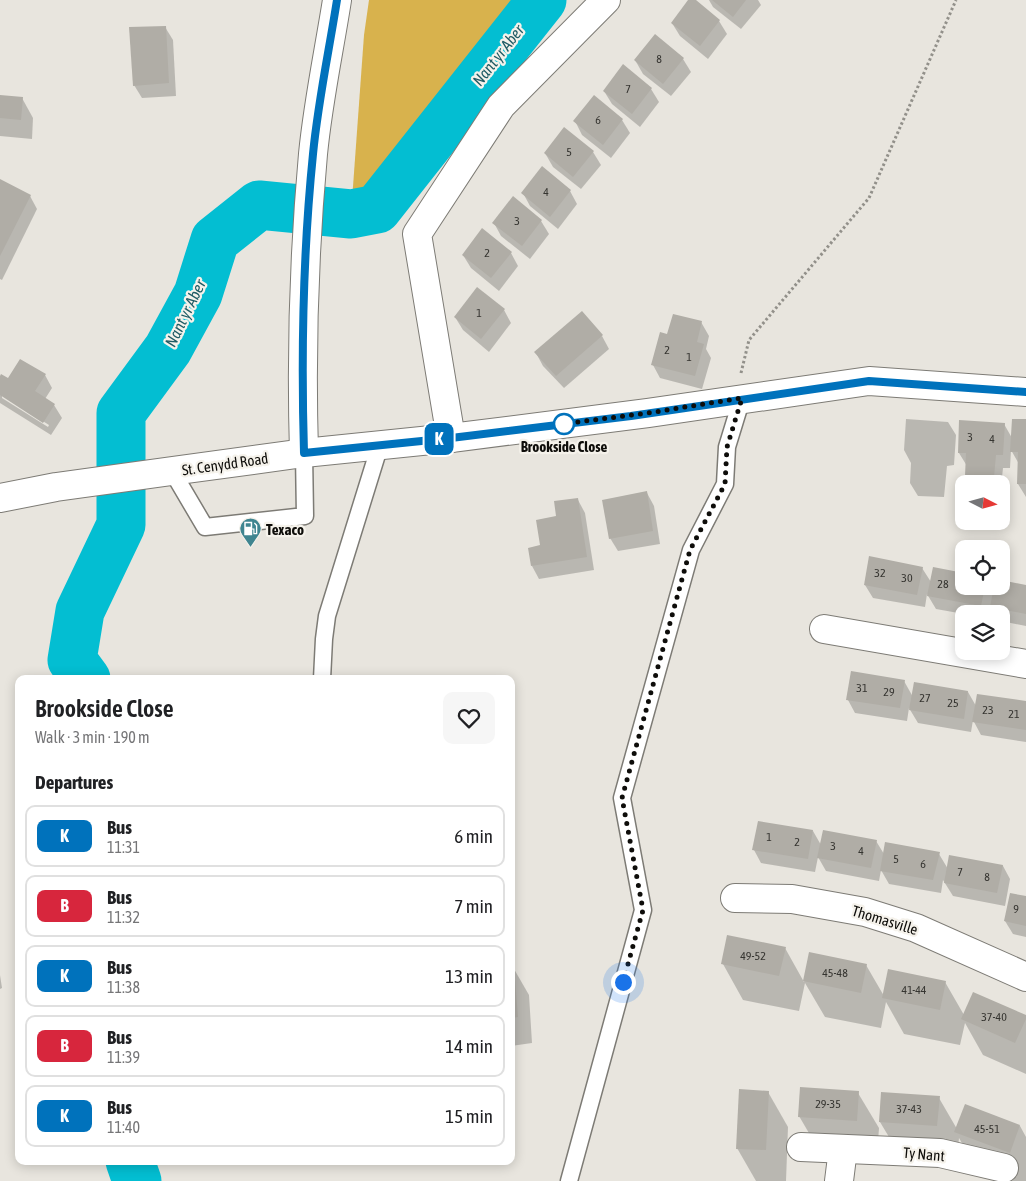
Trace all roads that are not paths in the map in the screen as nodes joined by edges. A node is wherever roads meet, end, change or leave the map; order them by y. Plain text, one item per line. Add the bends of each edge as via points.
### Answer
1 (336, 0) edge
2 (606, 0) edge
3 (1026, 392) edge
4 (742, 398) junction
5 (451, 438) junction
6 (380, 445) junction
7 (304, 453) junction
8 (172, 471) junction
9 (0, 498) edge
10 (824, 629) dead end
11 (1026, 664) edge
12 (322, 675) edge
13 (735, 898) dead end
14 (1026, 977) edge
15 (801, 1147) dead end
16 (843, 1149) junction
17 (1004, 1168) dead end
18 (569, 1181) edge
19 (839, 1181) edge

1 - 7 street via 313,152 304,275
2 - 5 street via 501,106 417,234
3 - 4 street, St. Cenydd Road via 869,381
4 - 5 street, St. Cenydd Road
4 - 18 lane via 727,447 725,484 690,550 622,798 643,910
5 - 6 street, St. Cenydd Road
6 - 7 street, St. Cenydd Road
6 - 12 lane via 327,616
7 - 8 street, St. Cenydd Road
7 - 8 lane via 305,516 205,528
8 - 9 street, St. Cenydd Road via 56,486
10 - 11 street
13 - 14 street, Thomasville via 792,899 865,912 916,928
15 - 16 street, Ty Nant
16 - 17 street, Ty Nant via 940,1153
16 - 19 street

